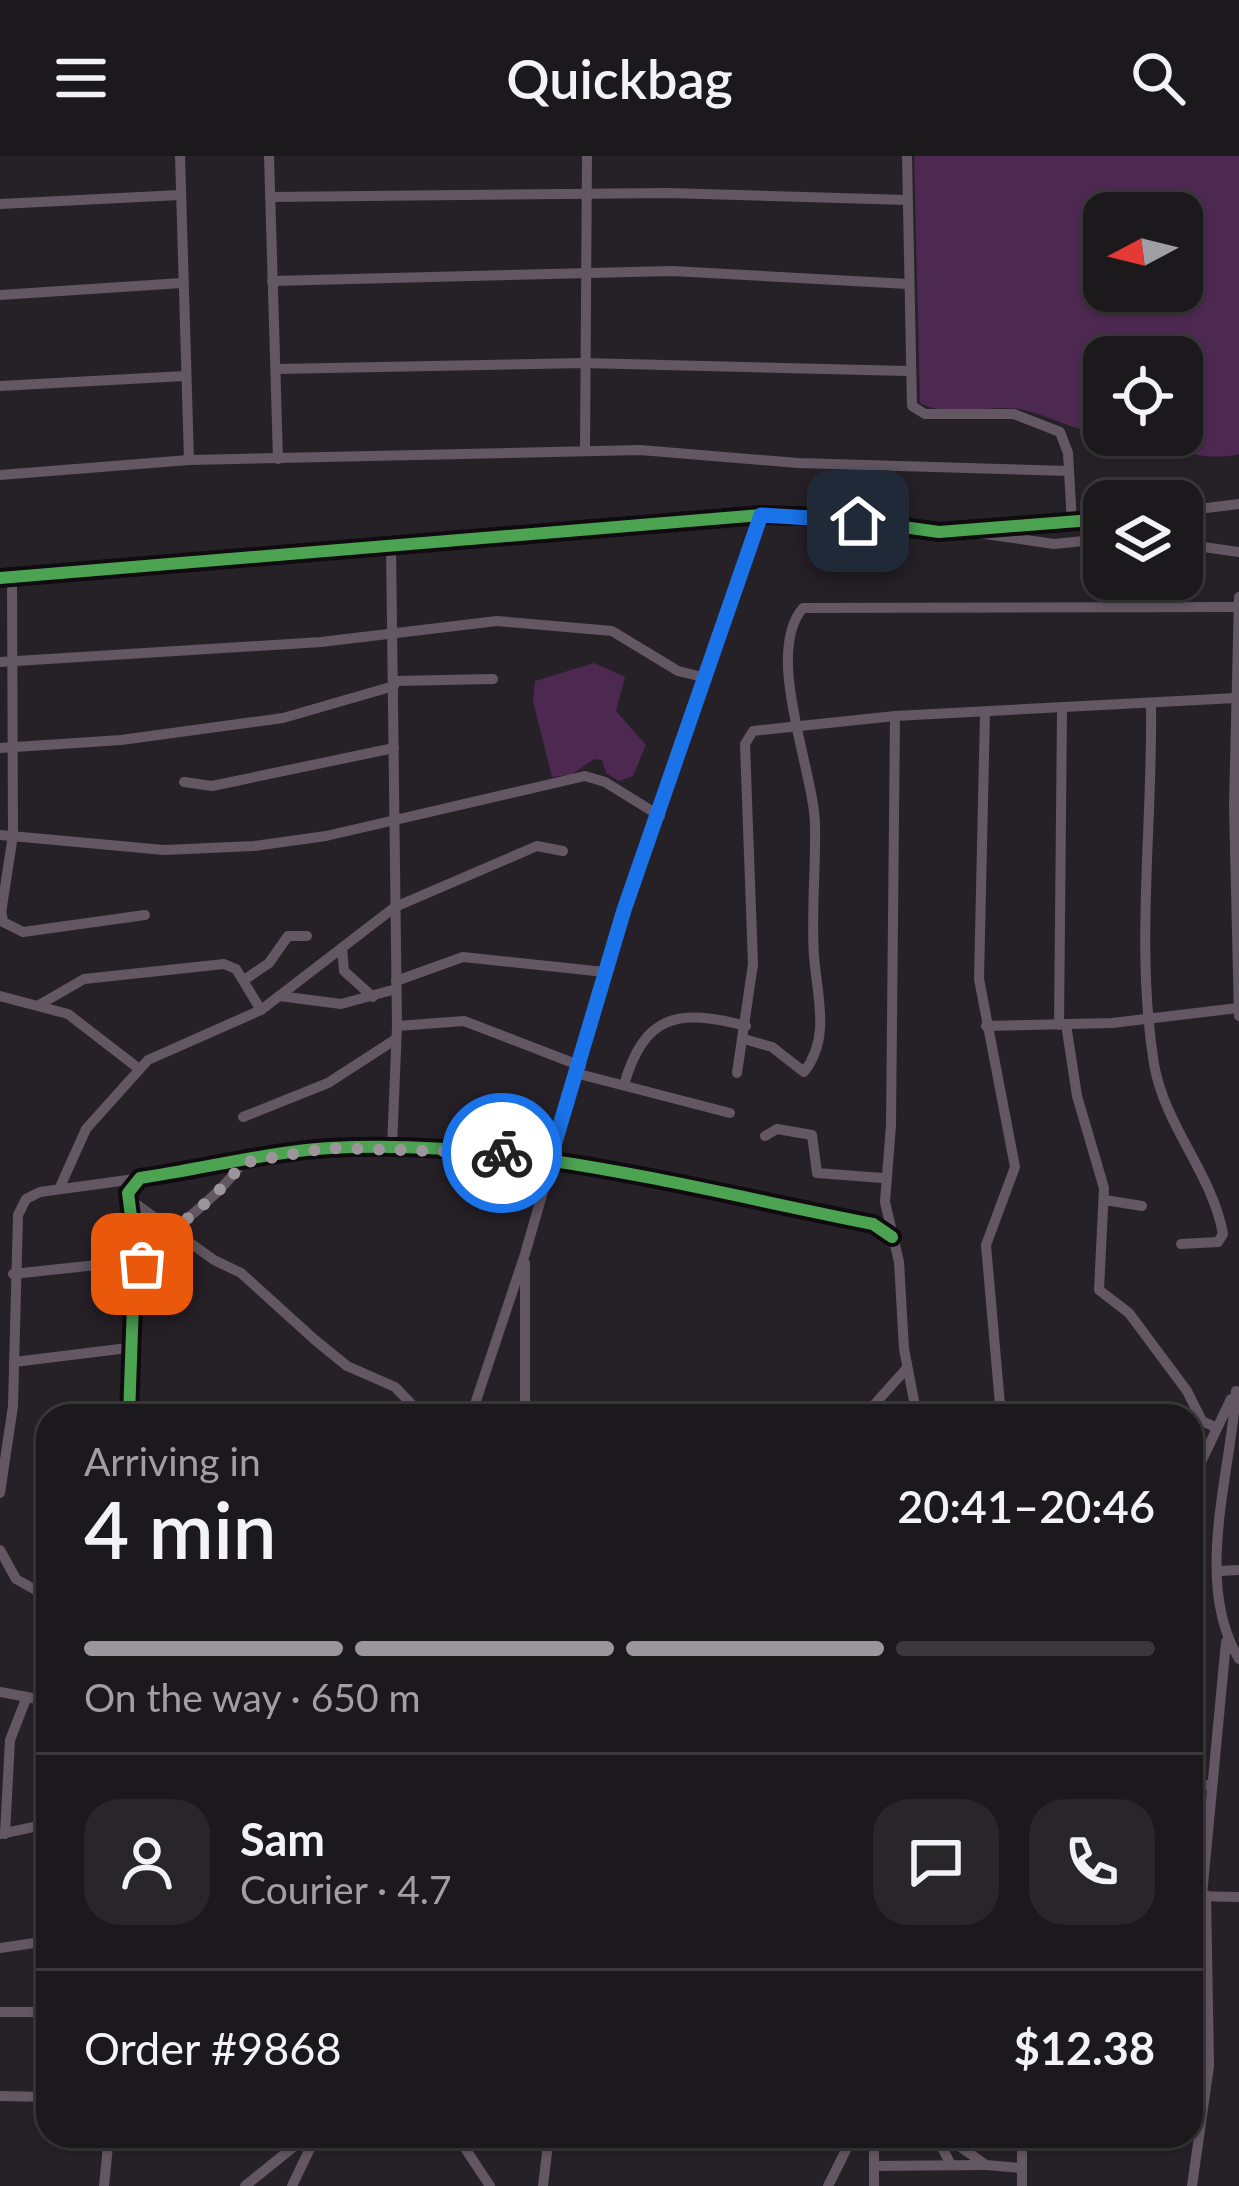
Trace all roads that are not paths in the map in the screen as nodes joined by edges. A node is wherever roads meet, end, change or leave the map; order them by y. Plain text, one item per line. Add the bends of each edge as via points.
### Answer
1 (180, 156) edge
2 (268, 156) edge
3 (586, 156) edge
4 (907, 156) edge
5 (587, 192) junction
6 (180, 195) junction
7 (270, 197) junction
8 (907, 200) junction
9 (0, 204) edge
10 (586, 272) junction
11 (272, 281) junction
12 (182, 283) junction
13 (908, 284) junction
14 (0, 295) edge
15 (584, 363) junction
16 (277, 369) junction
17 (908, 371) junction
18 (185, 376) junction
19 (0, 386) edge
20 (585, 451) junction
21 (278, 459) junction
22 (189, 460) junction
23 (1069, 471) junction
24 (0, 475) edge
25 (1239, 504) edge
26 (1203, 508) edge
27 (761, 515) junction
28 (1083, 522) edge
29 (1072, 523) junction
30 (975, 531) junction
31 (1083, 540) edge
32 (391, 545) junction
33 (1203, 547) edge
34 (1239, 551) edge
35 (3, 576) edge
36 (1239, 598) edge
37 (1238, 607) edge
38 (394, 634) junction
39 (0, 662) edge
40 (15, 663) junction
41 (706, 678) junction
42 (493, 680) dead end
43 (394, 683) junction
44 (1236, 698) junction
45 (1151, 704) junction
46 (1062, 710) junction
47 (985, 713) junction
48 (895, 716) junction
49 (794, 727) junction
50 (0, 748) edge
51 (14, 748) junction
52 (394, 748) junction
53 (184, 782) dead end
54 (660, 816) junction
55 (394, 820) junction
56 (6, 835) edge
57 (563, 851) dead end
58 (395, 907) junction
59 (1, 914) edge
60 (145, 915) dead end
61 (307, 936) dead end
62 (1239, 938) edge
63 (342, 948) junction
64 (605, 972) junction
65 (244, 980) junction
66 (396, 985) junction
67 (0, 996) edge
68 (279, 996) junction
69 (373, 997) junction
70 (39, 1006) junction
71 (261, 1010) junction
72 (1239, 1012) edge
73 (1149, 1020) junction
74 (1062, 1024) junction
75 (986, 1026) junction
76 (745, 1032) junction
77 (397, 1033) junction
78 (138, 1068) junction
79 (580, 1070) junction
80 (737, 1073) dead end
81 (624, 1085) junction
82 (730, 1113) dead end
83 (243, 1118) dead end
84 (765, 1136) dead end
85 (392, 1147) junction
86 (550, 1159) junction
87 (242, 1163) junction
88 (883, 1178) junction
89 (135, 1179) junction
90 (60, 1187) junction
91 (129, 1199) junction
92 (1105, 1200) junction
93 (1142, 1206) dead end
94 (173, 1230) junction
95 (892, 1237) junction
96 (1181, 1244) dead end
97 (524, 1254) junction
98 (134, 1261) junction
99 (13, 1274) junction
100 (133, 1281) junction
101 (128, 1348) junction
102 (14, 1362) junction
103 (907, 1368) junction
104 (1237, 1388) edge
105 (129, 1404) edge
106 (411, 1404) edge
107 (475, 1404) edge
108 (525, 1404) edge
109 (875, 1404) edge
110 (914, 1404) edge
111 (1000, 1404) edge
112 (1194, 1404) edge
113 (6, 1417) edge
114 (1203, 1421) edge
115 (1217, 1428) junction
116 (1203, 1456) edge
117 (0, 1493) edge
118 (0, 1550) edge
119 (1239, 1570) edge
120 (1220, 1571) junction
121 (36, 1591) edge
122 (1226, 1635) junction
123 (1239, 1659) edge
124 (0, 1692) edge
125 (26, 1699) junction
126 (36, 1700) edge
127 (1203, 1785) edge
128 (1212, 1785) junction
129 (36, 1827) edge
130 (2, 1834) edge
131 (1203, 1868) edge
132 (1203, 1895) edge
133 (1239, 1897) edge
134 (36, 1943) edge
135 (0, 1948) edge
136 (1203, 2002) edge
137 (0, 2012) edge
138 (36, 2012) edge
139 (1203, 2035) edge
140 (1209, 2036) junction
141 (0, 2096) edge
142 (36, 2097) edge
143 (1205, 2111) joint
144 (1203, 2123) edge
145 (109, 2148) edge
146 (292, 2148) edge
147 (310, 2148) edge
148 (466, 2148) edge
149 (548, 2148) edge
150 (847, 2148) edge
151 (874, 2148) edge
152 (935, 2148) edge
153 (943, 2148) edge
154 (956, 2148) edge
155 (1022, 2148) edge
156 (1199, 2148) edge
157 (950, 2163) junction
158 (928, 2164) junction
159 (986, 2165) junction
160 (874, 2166) junction
161 (1022, 2168) junction
162 (104, 2186) edge
163 (245, 2186) edge
164 (292, 2186) edge
165 (490, 2186) edge
166 (543, 2186) edge
167 (828, 2186) edge
168 (874, 2186) edge
169 (1022, 2186) edge
170 (1192, 2186) edge

1 - 6 street
2 - 7 street
3 - 5 street
4 - 8 street
5 - 7 street
5 - 8 street
5 - 10 street
6 - 9 street
6 - 12 street
7 - 11 street
8 - 13 street
10 - 11 street
10 - 13 street
10 - 15 street
11 - 16 street
12 - 14 street
12 - 18 street
13 - 17 street
15 - 16 street
15 - 17 street
15 - 20 street
16 - 21 street
17 - 23 street via 918,412 1036,418 1060,432
18 - 19 street
18 - 22 street
20 - 21 street
20 - 23 street
21 - 22 street
22 - 24 street
23 - 29 street
25 - 26 street
27 - 30 street
27 - 32 street
27 - 41 street
28 - 29 street
29 - 30 street
30 - 31 street via 1019,542
32 - 35 street
32 - 38 street
33 - 34 street
35 - 40 street
36 - 37 street
37 - 44 street
37 - 49 street via 809,606 794,626
38 - 40 street
38 - 41 street via 497,621 605,629
38 - 43 street
39 - 40 street
40 - 51 street
41 - 54 street
42 - 43 street
43 - 51 street via 270,720
43 - 52 street
44 - 45 street
44 - 62 street
45 - 46 street
45 - 73 street
46 - 47 street
46 - 74 street
47 - 48 street
47 - 75 street via 979,951
48 - 49 street
48 - 88 street via 891,1125
49 - 76 street via 753,730 745,744 753,964
49 - 76 street via 814,818 822,1022 804,1072
50 - 51 street
51 - 56 street
52 - 53 street via 212,785
52 - 55 street
54 - 55 street via 586,776
54 - 64 street
55 - 56 street via 182,851
55 - 58 street
56 - 59 street
57 - 58 street via 537,846
58 - 63 street
58 - 66 street
59 - 60 street via 22,932
61 - 65 street via 287,936
62 - 72 street
63 - 68 street
63 - 69 street via 344,971
64 - 66 street via 463,957
64 - 79 street
65 - 70 street via 224,964 85,979
65 - 71 street
66 - 69 street
66 - 77 street
67 - 70 street
68 - 69 street via 340,1004
68 - 71 street
70 - 78 street via 68,1014
71 - 78 street
72 - 73 street
73 - 74 street
73 - 96 street via 1162,1097 1209,1187 1223,1234 1218,1242
74 - 75 street
74 - 92 street
75 - 111 street via 1015,1159 986,1245
76 - 80 street
76 - 81 street via 700,1015 658,1024 636,1050
77 - 79 street via 464,1021
77 - 83 street via 328,1084
77 - 85 street
78 - 90 street via 86,1130
79 - 81 street
79 - 86 street
81 - 82 street
84 - 88 street via 777,1129 812,1135 817,1173
85 - 86 street
85 - 87 street
86 - 95 street via 873,1224
86 - 97 street
87 - 89 street
87 - 94 street via 220,1194
88 - 95 street
89 - 90 street
89 - 91 street
90 - 99 street via 26,1199
91 - 94 street
91 - 98 street
92 - 93 street
92 - 112 street via 1099,1290 1129,1313
94 - 100 street
94 - 106 street via 241,1273 347,1366
95 - 103 street
97 - 107 street
97 - 108 street
98 - 99 street
98 - 100 street
99 - 102 street
100 - 101 street
101 - 102 street
101 - 105 street
102 - 113 street
103 - 109 street
103 - 110 street
104 - 115 street
104 - 120 street
113 - 117 street
114 - 115 street
115 - 116 street
118 - 121 street via 16,1580
119 - 120 street
120 - 122 street
122 - 123 street
122 - 128 street
124 - 125 street
125 - 126 street
125 - 130 street via 10,1740
127 - 128 street
128 - 131 street
129 - 130 street
132 - 133 street
134 - 135 street
136 - 140 street
137 - 138 street
139 - 140 street
140 - 143 street
141 - 142 street
143 - 144 street
145 - 162 street
146 - 163 street
147 - 164 street
148 - 165 street
149 - 166 street
150 - 167 street
151 - 160 street
152 - 158 street
153 - 157 street
154 - 159 street
155 - 161 street
156 - 170 street
157 - 158 street
157 - 159 street
158 - 160 street
159 - 161 street
160 - 168 street
161 - 169 street

